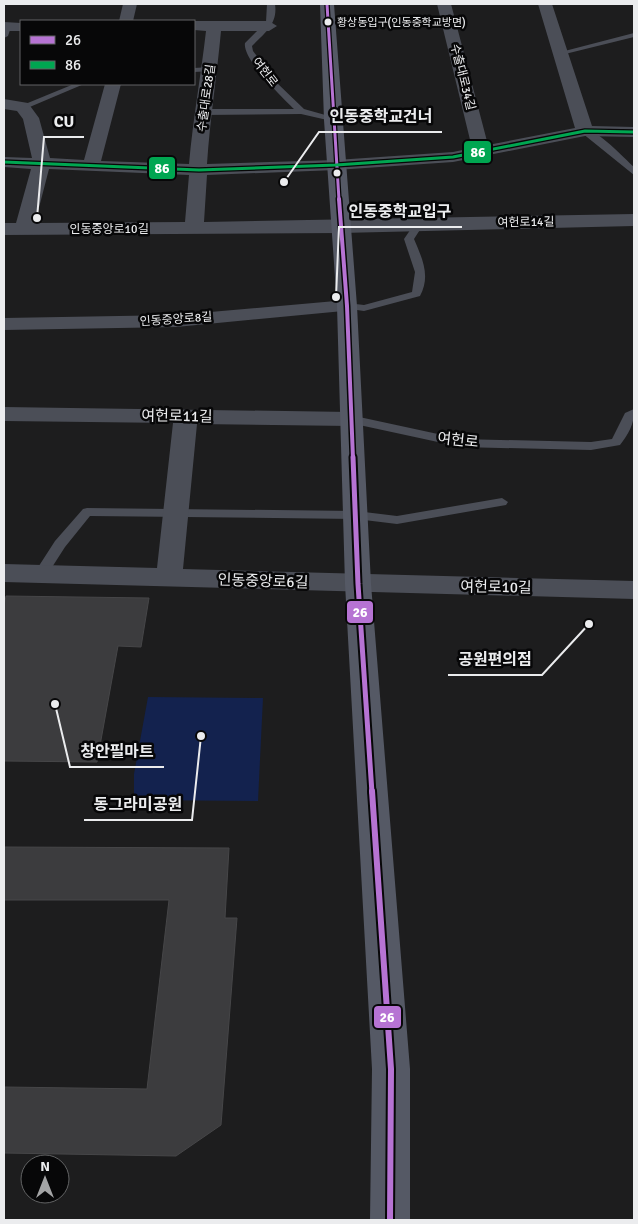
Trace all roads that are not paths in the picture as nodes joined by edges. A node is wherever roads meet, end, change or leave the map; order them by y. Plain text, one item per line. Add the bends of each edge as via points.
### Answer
1 (130, 4) edge
2 (271, 4) edge
3 (327, 4) edge
4 (444, 4) edge
5 (545, 4) edge
6 (126, 20) edge
7 (195, 26) edge
8 (214, 26) junction
9 (269, 26) junction
10 (634, 35) edge
11 (561, 53) junction
12 (202, 70) edge
13 (78, 85) edge
14 (113, 85) edge
15 (4, 104) edge
16 (22, 107) junction
17 (301, 111) junction
18 (202, 112) junction
19 (333, 120) junction
20 (585, 130) junction
21 (634, 132) edge
22 (481, 150) junction
23 (4, 162) edge
24 (42, 163) junction
25 (336, 165) junction
26 (91, 166) junction
27 (199, 170) junction
28 (634, 172) edge
29 (634, 220) edge
30 (418, 225) junction
31 (341, 227) junction
32 (194, 228) junction
33 (4, 229) edge
34 (24, 229) junction
35 (347, 306) junction
36 (4, 324) edge
37 (634, 412) edge
38 (4, 414) edge
39 (186, 416) junction
40 (350, 419) junction
41 (502, 502) dead end
42 (176, 513) junction
43 (356, 515) junction
44 (42, 572) junction
45 (4, 573) edge
46 (169, 577) junction
47 (358, 584) junction
48 (634, 590) edge
49 (390, 1220) edge

1 - 6 street
2 - 9 lane via 273,19
3 - 19 street
4 - 22 street, 수출대로34길
5 - 11 street
7 - 8 street
8 - 9 street
8 - 12 street, 수출대로28길
9 - 17 lane, 여헌로 via 247,47 273,84
10 - 11 lane
11 - 20 street
12 - 18 street, 수출대로28길
13 - 16 lane
14 - 26 street
15 - 16 street
16 - 24 street via 31,118
17 - 18 lane
17 - 19 lane, 여헌로
18 - 27 street, 수출대로28길
19 - 25 street
20 - 21 street
20 - 22 street
20 - 28 lane
22 - 25 street via 452,156
23 - 24 street
24 - 26 street
24 - 34 street
25 - 27 street
25 - 31 street
26 - 27 street
27 - 32 street
29 - 30 street, 여헌로14길
30 - 31 street, 여헌로14길
30 - 35 lane via 409,238 420,264 422,280 416,294 364,308
31 - 32 street, 인동중앙로10길
31 - 35 street
32 - 34 street, 인동중앙로10길
33 - 34 street, 인동중앙로10길
35 - 36 street, 인동중앙로8길 via 176,321
35 - 40 street
37 - 40 lane, 여헌로 via 629,415 616,442 591,446 461,443
38 - 39 street, 여헌로11길
39 - 40 street, 여헌로11길
39 - 42 street
40 - 43 street
41 - 43 lane via 398,520
42 - 43 lane
42 - 44 lane via 87,512
42 - 46 street
43 - 47 street
44 - 45 street, 인동중앙로6길
44 - 46 street, 인동중앙로6길
46 - 47 street, 인동중앙로6길
47 - 48 street, 여헌로10길
47 - 49 street via 390,1069

